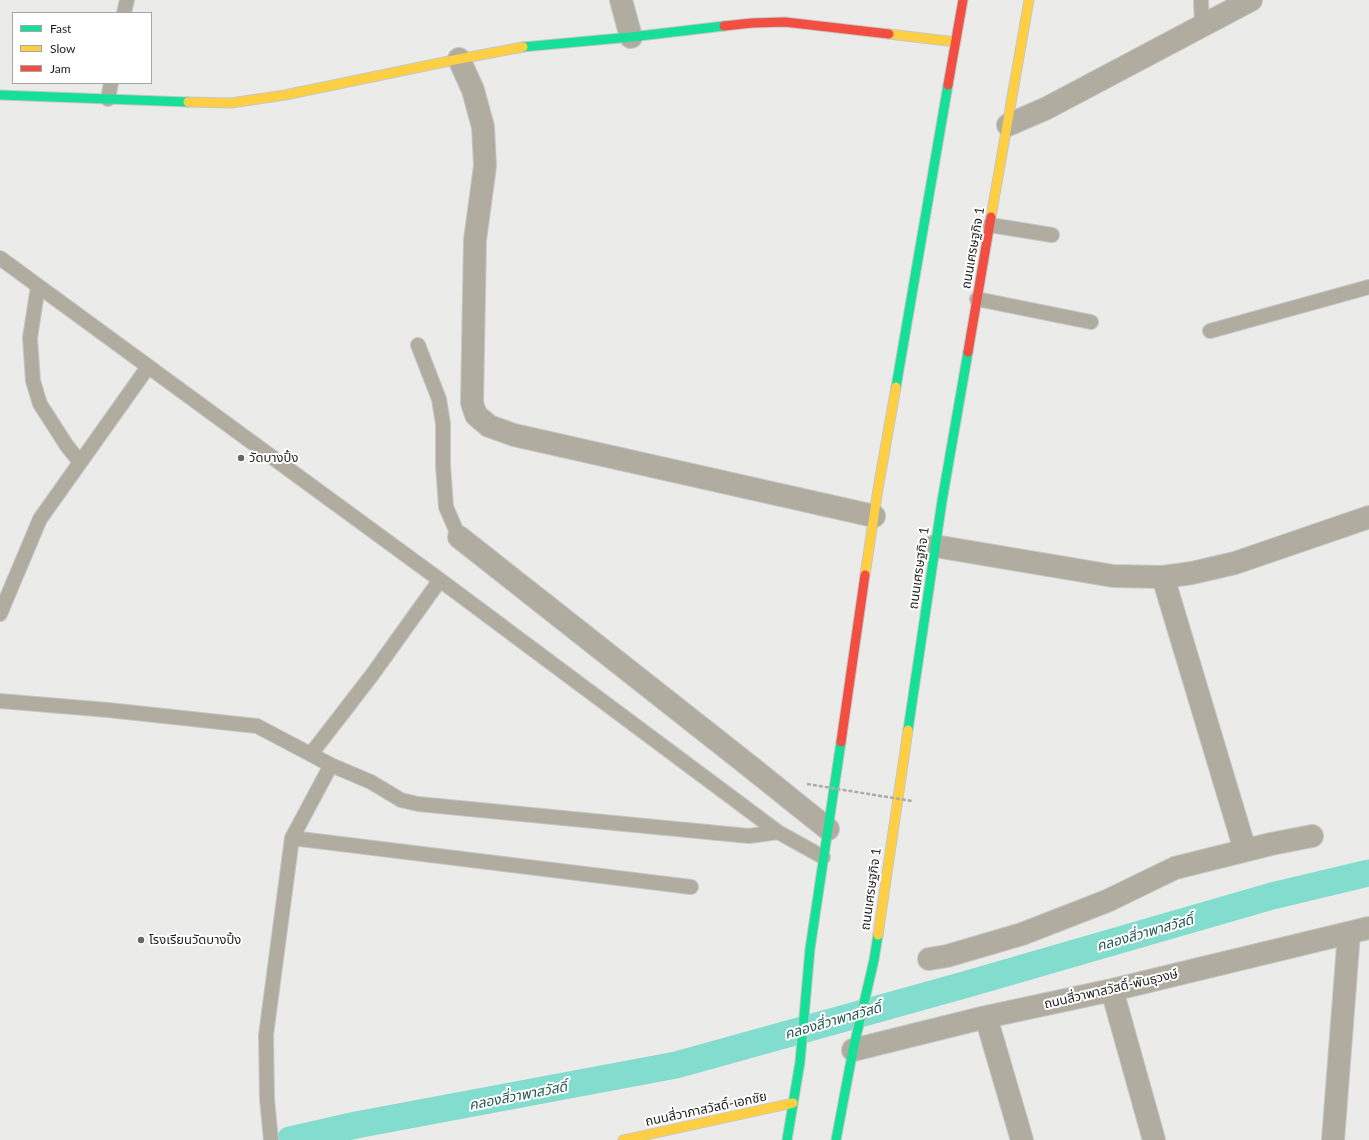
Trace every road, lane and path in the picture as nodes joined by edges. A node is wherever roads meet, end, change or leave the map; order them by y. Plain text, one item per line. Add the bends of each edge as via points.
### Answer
1 (128, 0) edge
2 (620, 0) edge
3 (964, 0) edge
4 (1029, 0) edge
5 (1201, 0) edge
6 (1251, 0) edge
7 (124, 12) edge
8 (1202, 26) junction
9 (631, 37) junction
10 (956, 42) junction
11 (459, 59) junction
12 (111, 84) edge
13 (0, 95) edge
14 (108, 99) junction
15 (1008, 126) junction
16 (990, 225) junction
17 (1052, 235) dead end
18 (0, 258) edge
19 (38, 286) junction
20 (1369, 287) edge
21 (977, 299) junction
22 (1092, 322) dead end
23 (1210, 331) dead end
24 (418, 345) dead end
25 (148, 367) junction
26 (80, 462) junction
27 (874, 516) junction
28 (1369, 518) edge
29 (459, 537) joint
30 (935, 546) junction
31 (1164, 577) junction
32 (440, 580) junction
33 (0, 614) edge
34 (0, 701) edge
35 (311, 754) junction
36 (331, 765) junction
37 (807, 784) dead end
38 (912, 801) dead end
39 (828, 829) junction
40 (778, 832) junction
41 (1312, 836) dead end
42 (292, 838) junction
43 (1245, 850) junction
44 (824, 857) junction
45 (691, 887) dead end
46 (1359, 930) edge
47 (929, 959) dead end
48 (1112, 990) junction
49 (986, 1017) junction
50 (854, 1045) junction
51 (793, 1104) junction
52 (271, 1140) edge
53 (623, 1140) edge
54 (787, 1140) edge
55 (836, 1140) edge
56 (1022, 1140) edge
57 (1154, 1140) edge
58 (1334, 1140) edge

1 - 7 lane
2 - 9 street
3 - 10 main road
4 - 15 main road, ถนนเศรษฐกิจ 1
5 - 8 lane
6 - 8 street
8 - 15 street
9 - 10 main road via 752,23 785,22
9 - 11 main road via 530,46
10 - 27 main road
11 - 14 main road via 285,95 231,102
11 - 27 street via 473,90 483,127 485,166 475,240 472,403 476,415 489,426 514,435
12 - 14 lane
13 - 14 main road
15 - 16 main road, ถนนเศรษฐกิจ 1
16 - 17 lane
16 - 21 main road, ถนนเศรษฐกิจ 1
18 - 19 lane
19 - 25 lane
19 - 26 lane via 30,338 33,381 40,404
20 - 23 lane
21 - 22 lane
21 - 30 main road, ถนนเศรษฐกิจ 1
24 - 29 lane via 439,399 443,424 446,507
25 - 26 lane
25 - 32 lane
26 - 33 lane via 40,519
27 - 39 main road
28 - 31 street via 1235,563
29 - 39 street
30 - 31 street via 1113,576
30 - 50 main road, ถนนเศรษฐกิจ 1 via 874,960
31 - 43 street
32 - 35 lane
32 - 40 lane
34 - 35 lane via 257,726
35 - 36 lane
36 - 40 lane via 371,782 401,800 418,804 749,836
36 - 42 lane
37 - 38 path, bridge
39 - 44 main road
40 - 44 lane
41 - 43 street
42 - 45 lane
42 - 52 lane via 266,1035 267,1099
43 - 47 street via 1175,868 1108,901 1022,934
44 - 51 main road via 810,949 800,1062
46 - 48 street, ถนนสี่วาพาสวัสดิ์-พันธุวงษ์
46 - 58 street
48 - 49 street, ถนนสี่วาพาสวัสดิ์-พันธุวงษ์
48 - 57 street
49 - 50 street, ถนนสี่วาพาสวัสดิ์-พันธุวงษ์
49 - 56 street
50 - 55 main road, ถนนเศรษฐกิจ 1
51 - 53 main road, ถนนสี่วาภาสวัสดิ์-เอกชัย
51 - 54 main road

